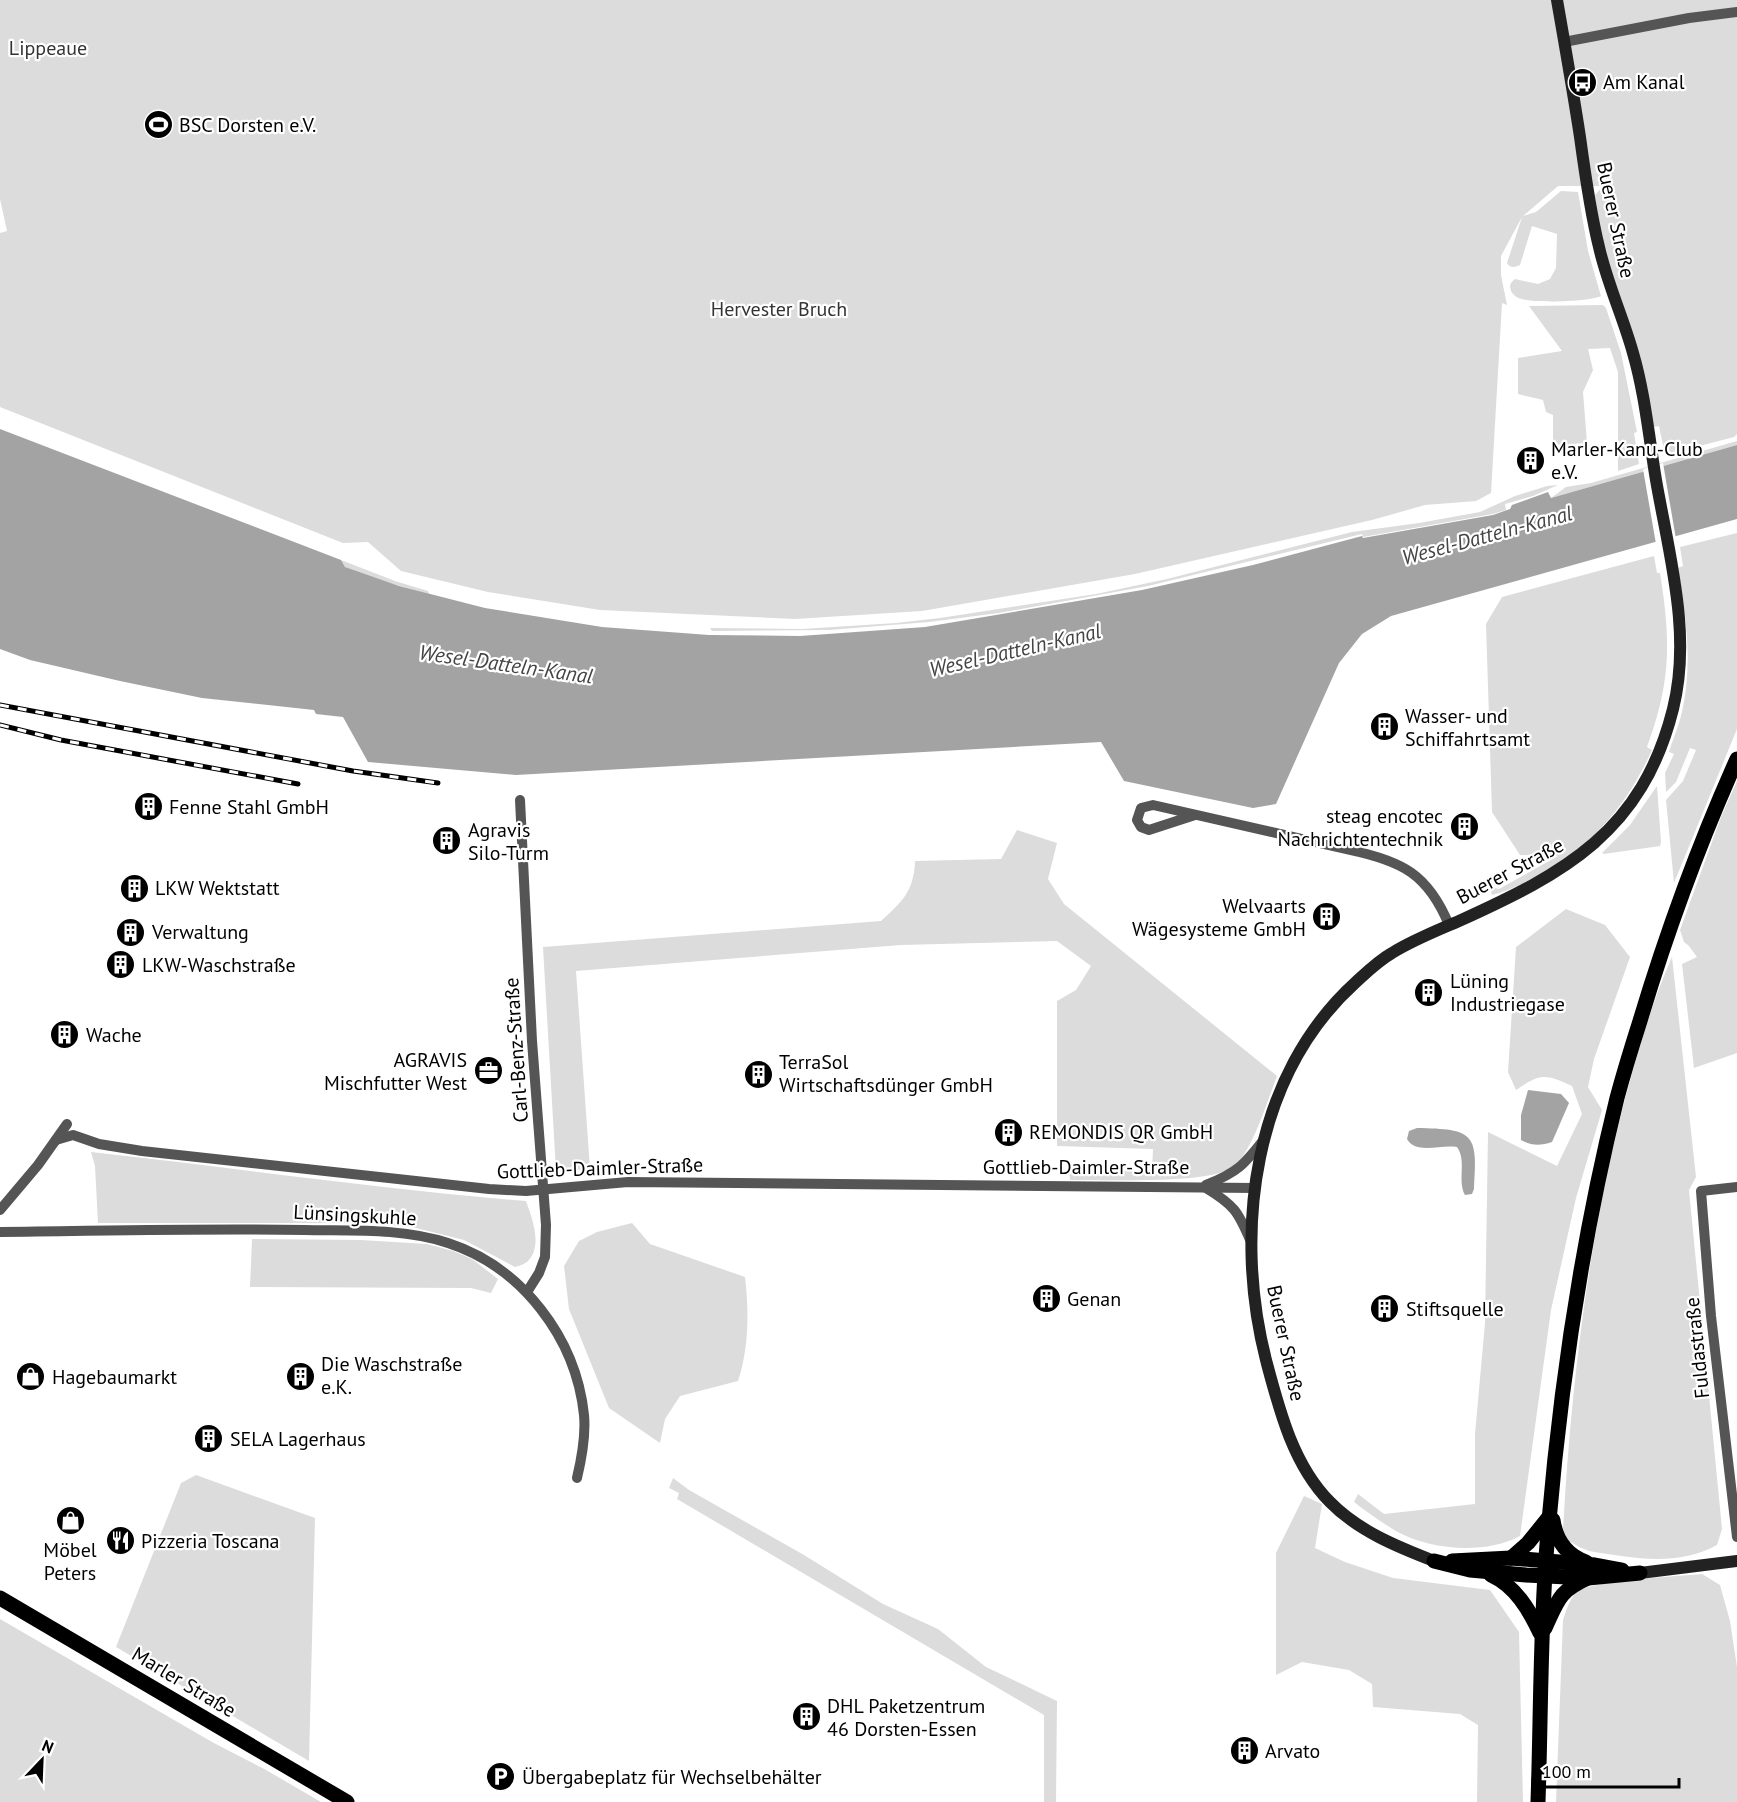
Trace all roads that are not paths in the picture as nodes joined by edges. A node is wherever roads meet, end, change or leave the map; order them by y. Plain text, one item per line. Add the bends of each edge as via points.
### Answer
1 (1557, 0) edge
2 (1737, 12) edge
3 (1564, 42) junction
4 (1737, 759) edge
5 (520, 800) dead end
6 (1195, 815) junction
7 (1449, 925) junction
8 (67, 1124) dead end
9 (1265, 1137) junction
10 (56, 1140) junction
11 (1203, 1186) junction
12 (1737, 1187) edge
13 (1255, 1188) junction
14 (544, 1190) junction
15 (0, 1210) edge
16 (0, 1232) edge
17 (1251, 1242) junction
18 (527, 1292) junction
19 (577, 1478) dead end
20 (1551, 1499) junction
21 (1549, 1517) junction
22 (1737, 1537) edge
23 (1512, 1558) junction
24 (1434, 1561) junction
25 (1737, 1561) edge
26 (1545, 1568) junction
27 (1484, 1571) junction
28 (1591, 1571) junction
29 (1640, 1573) joint
30 (0, 1598) edge
31 (1542, 1635) junction
32 (347, 1802) edge
33 (1538, 1802) edge

1 - 3 street, Buerer Straße
2 - 3 street
3 - 7 street, Buerer Straße via 1595,233 1636,364 1680,625 1680,674 1658,757 1641,788 1600,839 1536,884
4 - 20 main road via 1661,951 1617,1097 1589,1224
5 - 14 street, Carl-Benz-Straße
6 - 6 street, Buerer Straße via 1149,805 1138,812 1137,820 1149,830
6 - 7 street, Buerer Straße via 1391,861 1429,889
7 - 9 street, Buerer Straße via 1387,956 1334,1004 1304,1044 1286,1077
8 - 10 street
9 - 11 street, Gottlieb-Daimler-Straße via 1243,1166
9 - 13 street, Buerer Straße
10 - 14 street, Gottlieb-Daimler-Straße via 73,1136 142,1151 489,1189
10 - 15 street
11 - 13 street, Gottlieb-Daimler-Straße
11 - 14 street, Gottlieb-Daimler-Straße via 628,1182
11 - 17 street, Gottlieb-Daimler-Straße via 1232,1205
12 - 22 street, Fuldastraße via 1701,1191
13 - 17 street, Buerer Straße
14 - 18 street, Carl-Benz-Straße via 545,1257
16 - 18 street, Lünsingskuhle via 241,1229 394,1233 439,1240 470,1251 503,1271
17 - 24 street, Buerer Straße via 1253,1296 1261,1338 1299,1458 1322,1493 1346,1516 1391,1543
18 - 19 street, Lünsingskuhle via 556,1332 578,1384 585,1432
20 - 21 main road
20 - 28 main road via 1555,1532 1561,1545
21 - 23 main road
21 - 26 main road
23 - 24 main road
23 - 26 main road
24 - 27 main road
25 - 29 street
26 - 27 main road
26 - 28 main road
26 - 31 main road
27 - 31 main road via 1508,1585
28 - 29 main road
28 - 31 main road via 1561,1595
30 - 32 main road, Marler Straße
31 - 33 main road

